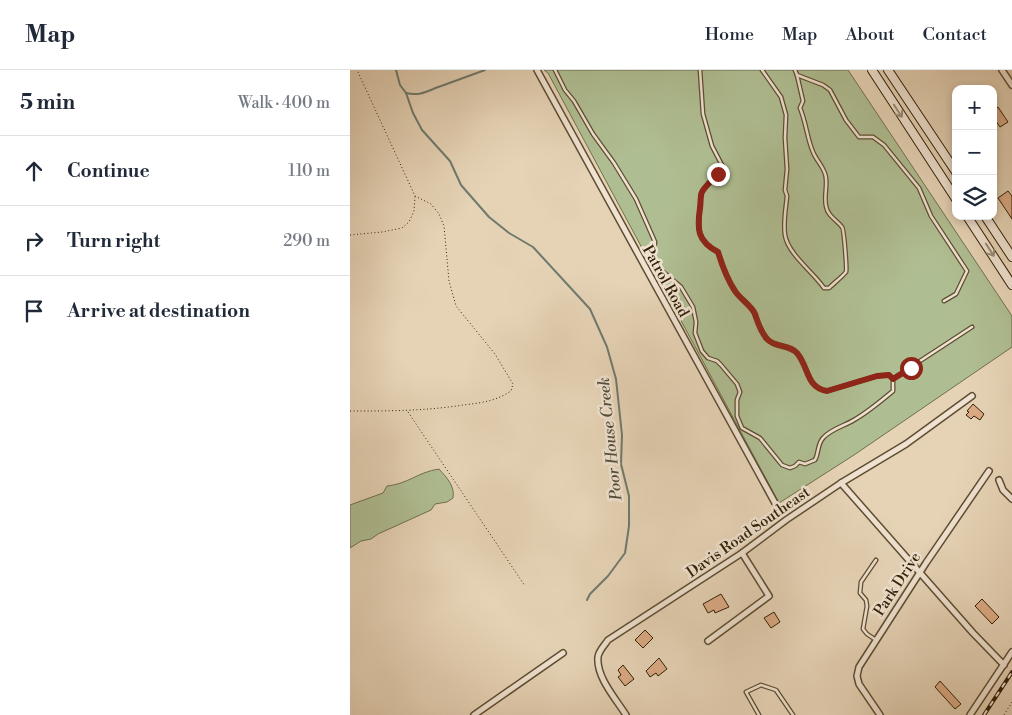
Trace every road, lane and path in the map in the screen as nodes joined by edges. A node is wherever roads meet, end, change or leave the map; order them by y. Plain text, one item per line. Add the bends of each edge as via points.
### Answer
1 (357, 70) edge
2 (537, 70) edge
3 (555, 70) edge
4 (700, 70) edge
5 (762, 70) edge
6 (795, 70) edge
7 (872, 70) edge
8 (888, 70) edge
9 (1002, 70) edge
10 (796, 75) junction
11 (1012, 86) edge
12 (952, 166) edge
13 (952, 192) edge
14 (415, 196) junction
15 (970, 220) edge
16 (988, 220) edge
17 (350, 235) edge
18 (1012, 257) edge
19 (1012, 284) edge
20 (944, 301) dead end
21 (972, 327) dead end
22 (893, 379) junction
23 (972, 396) dead end
24 (350, 411) edge
25 (408, 412) junction
26 (989, 471) dead end
27 (999, 480) dead end
28 (841, 483) junction
29 (1012, 499) edge
30 (775, 503) dead end
31 (742, 553) junction
32 (876, 560) dead end
33 (920, 572) junction
34 (525, 586) dead end
35 (708, 640) dead end
36 (876, 640) junction
37 (1012, 652) edge
38 (563, 653) dead end
39 (1004, 664) junction
40 (1012, 702) edge
41 (474, 715) edge
42 (626, 715) edge
43 (759, 715) edge
44 (793, 715) edge
45 (880, 715) edge
46 (970, 715) edge
47 (1004, 715) edge

1 - 14 path
2 - 30 street, Patrol Road
3 - 22 lane via 636,199 655,242 656,266 680,287 693,307 702,351 717,361 737,384 740,392 737,416 742,428 760,438 782,465 790,468 799,462 805,464 815,460 823,438 881,401 893,390
4 - 22 lane via 703,114 712,146 723,167 701,193 698,221 703,241 718,252 734,289 755,314 756,322 767,339 775,345 792,348 798,354 818,390 827,391 877,376 889,375
5 - 10 lane via 780,97 786,115 785,236 791,249 824,288 829,288 846,271 844,231 825,206 826,179 812,152 800,108 803,101
6 - 10 lane
7 -> 13 main road
8 - 12 main road
9 - 11 street
10 - 20 lane via 830,90 859,137 873,137 884,145 918,188 931,216 968,270 956,294
14 - 17 path via 414,210 402,228
14 - 25 path via 431,204 444,226 448,281 456,306 495,354 513,384 511,391 499,399
15 -> 19 main road
16 - 18 main road
21 - 22 lane
23 - 28 street, Davis Road Southeast via 906,444
24 - 25 path
25 - 34 path
26 - 33 street, Park Drive
27 - 29 street
28 - 31 street, Davis Road Southeast
28 - 33 street
31 - 35 street via 769,596
31 - 42 street, Davis Road Southeast via 608,640 598,657 602,677
32 - 36 lane via 861,582 860,592 867,606 864,629
33 - 36 street, Park Drive
33 - 39 street
36 - 45 street, Park Drive via 857,676
37 - 39 street
38 - 41 street
39 - 46 street
40 - 47 path
43 - 44 lane via 746,692 761,685 776,690

